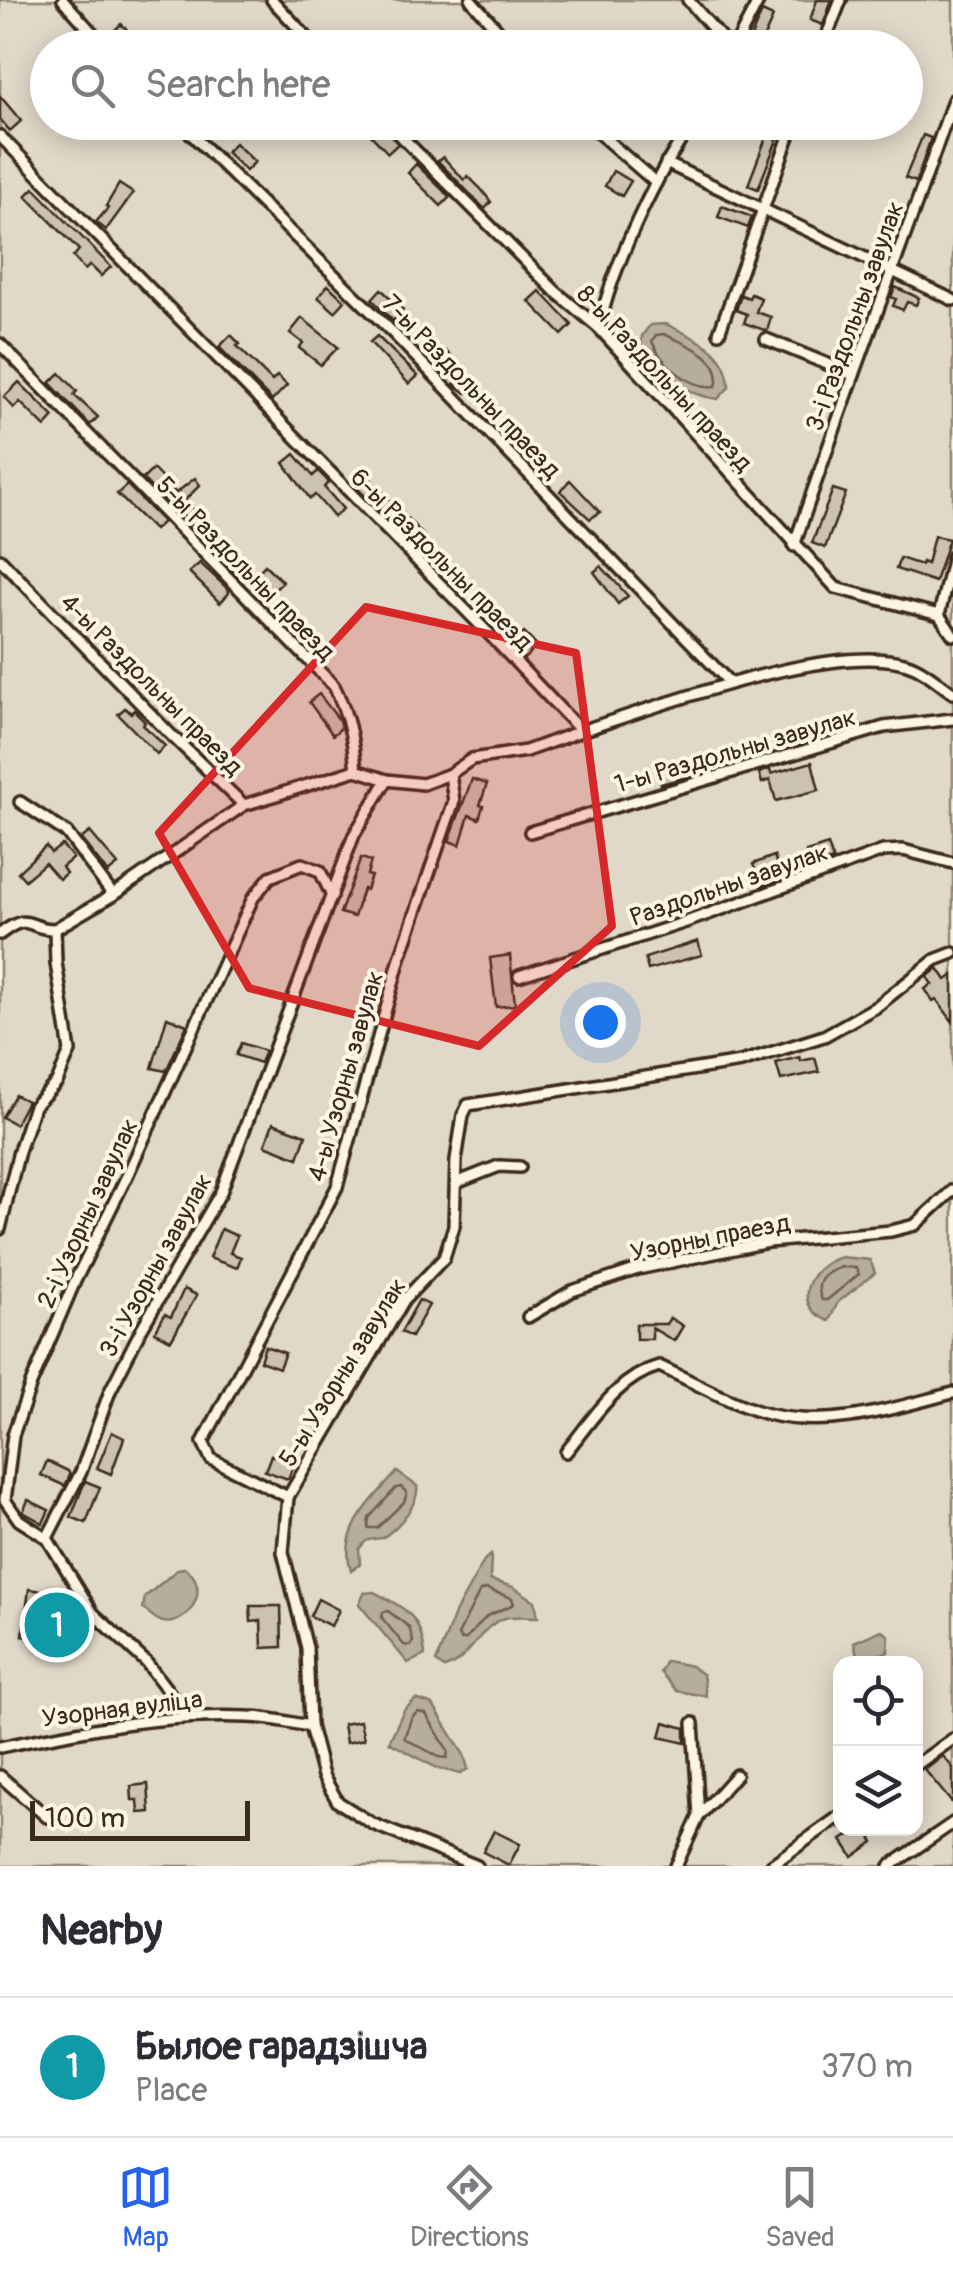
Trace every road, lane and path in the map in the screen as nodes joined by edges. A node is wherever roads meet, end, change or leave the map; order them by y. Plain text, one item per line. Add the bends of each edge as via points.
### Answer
1 (63, 0) edge
2 (272, 0) edge
3 (471, 0) edge
4 (688, 0) edge
5 (758, 0) edge
6 (841, 0) edge
7 (90, 30) edge
8 (300, 30) edge
9 (498, 30) edge
10 (716, 30) edge
11 (742, 30) edge
12 (829, 30) edge
13 (953, 100) edge
14 (0, 136) edge
15 (198, 140) edge
16 (405, 140) edge
17 (607, 140) edge
18 (682, 140) edge
19 (787, 140) edge
20 (666, 163) junction
21 (656, 183) junction
22 (761, 210) junction
23 (894, 273) junction
24 (953, 300) edge
25 (599, 328) junction
26 (719, 334) dead end
27 (766, 339) dead end
28 (0, 344) edge
29 (854, 374) junction
30 (794, 546) junction
31 (953, 556) edge
32 (0, 559) edge
33 (939, 615) junction
34 (953, 635) edge
35 (730, 683) junction
36 (953, 693) edge
37 (953, 720) edge
38 (581, 731) junction
39 (356, 770) junction
40 (450, 774) junction
41 (387, 780) junction
42 (20, 802) dead end
43 (244, 805) junction
44 (530, 832) dead end
45 (953, 863) edge
46 (113, 896) junction
47 (332, 896) junction
48 (55, 929) junction
49 (0, 934) edge
50 (953, 953) edge
51 (520, 976) dead end
52 (520, 1168) dead end
53 (456, 1183) junction
54 (953, 1190) edge
55 (0, 1228) edge
56 (528, 1317) dead end
57 (953, 1394) edge
58 (566, 1452) dead end
59 (288, 1497) junction
60 (2, 1500) edge
61 (46, 1538) junction
62 (186, 1716) junction
63 (693, 1723) dead end
64 (310, 1726) junction
65 (953, 1739) edge
66 (0, 1746) edge
67 (923, 1760) edge
68 (736, 1775) dead end
69 (0, 1776) edge
70 (699, 1816) junction
71 (46, 1817) dead end
72 (833, 1821) edge
73 (953, 1824) edge
74 (477, 1866) edge
75 (676, 1866) edge
76 (770, 1866) edge
77 (890, 1866) edge

1 - 7 lane
2 - 8 lane
3 - 9 lane
4 - 10 lane
5 - 11 lane
6 - 12 lane
13 - 23 lane, 3-і Раздольны завулак
14 - 38 lane, 6-ы Раздольны праезд
15 - 35 lane, 7-ы Раздольны праезд
16 - 25 lane, 8-ы Раздольны праезд
17 - 21 lane
18 - 20 lane
19 - 22 lane
20 - 21 lane
20 - 22 lane
21 - 25 lane
22 - 23 lane
22 - 26 lane
23 - 24 lane
23 - 29 lane, 3-і Раздольны завулак
25 - 30 lane, 8-ы Раздольны праезд
27 - 29 lane
28 - 39 lane, 5-ы Раздольны праезд via 334,686 345,707
29 - 30 lane, 3-і Раздольны завулак
30 - 33 lane, 8-ы Раздольны праезд via 836,588
31 - 33 lane
32 - 43 lane, 4-ы Раздольны праезд
33 - 34 lane
35 - 36 lane via 871,659 914,666
35 - 38 lane
37 - 44 lane, 1-ы Раздольны завулак via 884,728
38 - 40 lane via 526,751 472,760
39 - 41 lane
39 - 43 lane
40 - 41 lane via 424,784
40 - 59 lane, 4-ы Узорны завулак via 454,801 400,958 337,1187 203,1442 212,1459
41 - 47 lane, 3-і Узорны завулак via 354,835
42 - 46 lane via 67,833
43 - 46 lane, 4-ы Раздольны праезд
45 - 51 lane, Раздольны завулак via 903,850 883,852
46 - 48 lane, 4-ы Раздольны праезд
47 - 60 lane, 2-і Узорны завулак via 320,871 302,864 270,877 253,898 31,1384 12,1435
47 - 61 lane, 3-і Узорны завулак via 222,1192 142,1328
48 - 49 lane via 28,920
48 - 55 lane via 70,1051 57,1082 34,1106
50 - 53 lane, 5-ы Узорны завулак via 824,1036 741,1062 468,1105
52 - 53 lane via 499,1166
53 - 59 lane, 5-ы Узорны завулак via 444,1258 404,1300
54 - 56 lane, Узорны праезд via 916,1225 768,1242 638,1269 572,1291
57 - 58 lane via 814,1422 769,1415 659,1366 618,1389
59 - 64 lane, 5-ы Узорны завулак via 283,1552 307,1648
60 - 61 lane, 2-і Узорны завулак
61 - 62 lane, 2-і Узорны завулак via 92,1613 146,1662
62 - 64 lane, Узорная вуліца via 252,1716
62 - 66 lane, Узорная вуліца
63 - 70 lane
64 - 74 lane, 5-ы Узорны завулак via 323,1776 338,1802
65 - 67 lane
68 - 70 lane
69 - 71 lane
70 - 75 lane
72 - 76 lane
73 - 77 lane

